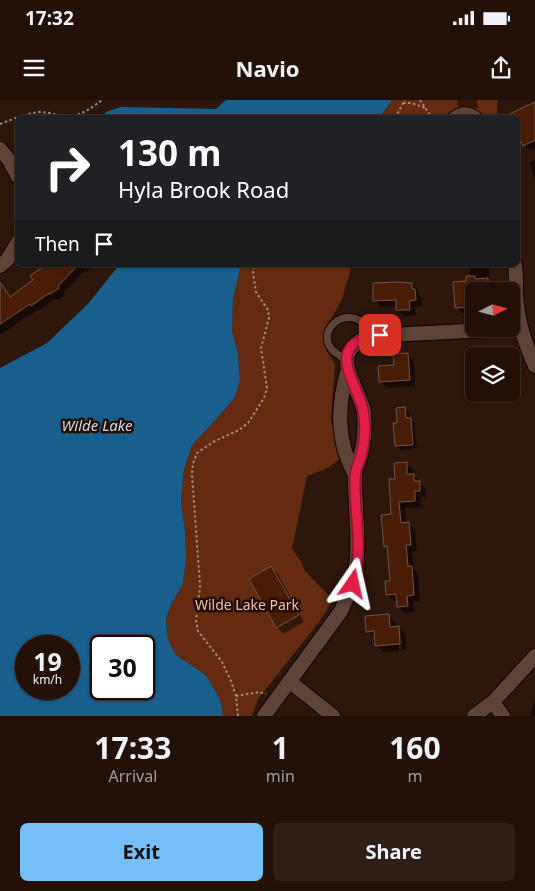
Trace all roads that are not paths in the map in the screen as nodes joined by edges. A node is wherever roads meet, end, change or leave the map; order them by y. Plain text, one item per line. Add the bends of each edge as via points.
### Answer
1 (0, 149) edge
2 (15, 171) edge
3 (15, 247) edge
4 (0, 266) edge
5 (515, 267) edge
6 (516, 282) edge
7 (465, 330) edge
8 (370, 336) junction
9 (520, 338) edge
10 (347, 365) junction
11 (535, 366) edge
12 (354, 475) junction
13 (535, 656) edge
14 (289, 682) junction
15 (493, 702) junction
16 (264, 716) edge
17 (333, 716) edge
18 (474, 716) edge
19 (503, 716) edge

1 - 2 street
3 - 4 street
5 - 6 street
7 - 8 street
8 - 10 street via 349,351
8 - 10 lane via 364,324 353,318 346,317 334,323 329,330 329,346
9 - 11 street
10 - 12 street via 340,427 345,455
10 - 12 street via 360,398 365,425 361,455
12 - 14 street via 358,553 353,584 341,611
13 - 15 street
14 - 16 street
14 - 17 street
15 - 18 street
15 - 19 street

